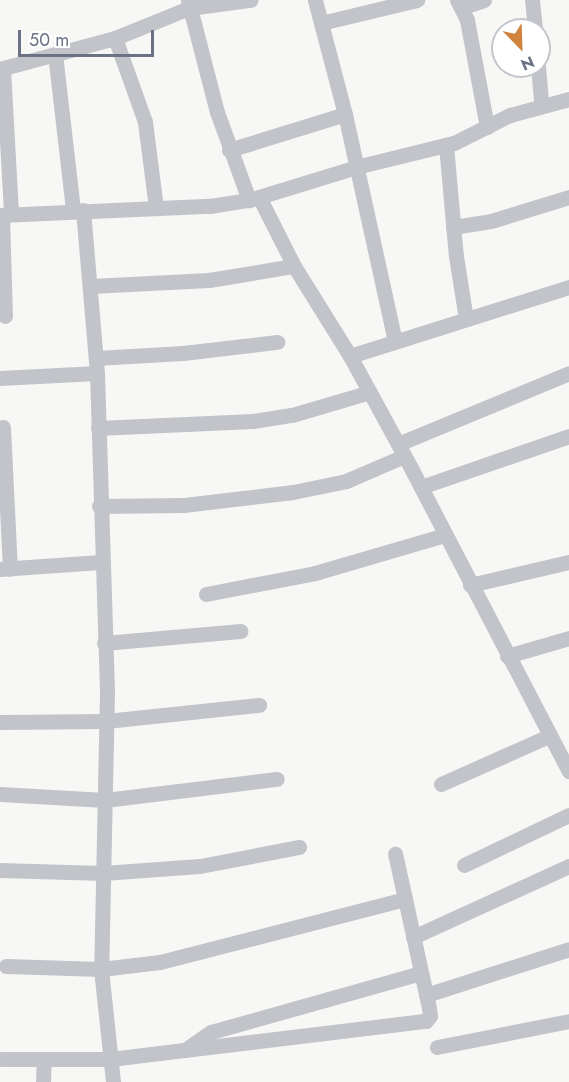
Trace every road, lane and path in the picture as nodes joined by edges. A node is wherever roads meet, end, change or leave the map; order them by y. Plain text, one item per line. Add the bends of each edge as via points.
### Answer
1 (250, 0) edge
2 (315, 0) edge
3 (417, 0) edge
4 (484, 0) edge
5 (532, 0) edge
6 (189, 4) edge
7 (460, 4) edge
8 (359, 6) edge
9 (534, 18) edge
10 (321, 23) junction
11 (115, 38) junction
12 (55, 54) junction
13 (1, 69) edge
14 (539, 78) edge
15 (569, 99) edge
16 (541, 104) junction
17 (345, 114) junction
18 (487, 128) junction
19 (446, 145) junction
20 (229, 150) junction
21 (356, 167) junction
22 (569, 197) edge
23 (254, 199) junction
24 (156, 208) junction
25 (78, 210) junction
26 (4, 215) edge
27 (453, 226) junction
28 (294, 266) junction
29 (91, 286) junction
30 (569, 287) edge
31 (5, 316) dead end
32 (466, 319) junction
33 (277, 342) dead end
34 (395, 342) junction
35 (350, 356) junction
36 (96, 365) junction
37 (569, 373) edge
38 (0, 378) edge
39 (370, 392) junction
40 (3, 427) dead end
41 (98, 428) junction
42 (569, 436) edge
43 (401, 450) junction
44 (3, 481) edge
45 (420, 487) junction
46 (99, 506) junction
47 (445, 535) junction
48 (100, 562) junction
49 (569, 562) edge
50 (5, 569) edge
51 (470, 585) junction
52 (206, 594) dead end
53 (240, 631) dead end
54 (569, 638) edge
55 (104, 644) junction
56 (507, 656) junction
57 (259, 705) dead end
58 (106, 721) junction
59 (0, 722) edge
60 (549, 736) junction
61 (569, 771) edge
62 (277, 779) dead end
63 (441, 784) dead end
64 (0, 794) edge
65 (105, 800) junction
66 (569, 815) edge
67 (299, 847) dead end
68 (394, 854) dead end
69 (464, 865) dead end
70 (569, 866) edge
71 (0, 870) edge
72 (103, 873) junction
73 (405, 899) junction
74 (413, 937) junction
75 (569, 950) edge
76 (6, 966) dead end
77 (101, 969) junction
78 (421, 973) junction
79 (426, 995) junction
80 (569, 1021) edge
81 (437, 1047) dead end
82 (185, 1050) junction
83 (1, 1059) edge
84 (44, 1059) junction
85 (110, 1059) junction
86 (43, 1082) edge
87 (113, 1082) edge

1 - 6 street
2 - 10 street
3 - 8 street
4 - 7 street
5 - 9 street
6 - 11 street
6 - 20 street
7 - 18 street
8 - 10 street
10 - 17 street
11 - 12 street
11 - 24 street via 145,122
12 - 13 street
12 - 25 street
13 - 26 street
14 - 16 street
15 - 16 street
16 - 18 street
17 - 20 street
17 - 21 street
18 - 19 street
19 - 21 street
19 - 27 street
20 - 23 street
21 - 23 street
21 - 34 street
22 - 27 street via 490,220
23 - 24 street
23 - 28 street
24 - 25 street
25 - 26 street
25 - 29 street
26 - 31 street
27 - 32 street
28 - 29 street via 209,280
28 - 35 street
29 - 36 street
30 - 32 street
32 - 34 street
33 - 36 street
34 - 35 street
35 - 39 street
36 - 38 street
36 - 41 street
37 - 43 street
39 - 41 street via 292,415 253,421
39 - 43 street
40 - 44 street
41 - 46 street
42 - 45 street
43 - 45 street
43 - 46 street via 346,481 293,492 174,506
44 - 50 street
45 - 47 street
46 - 48 street
47 - 51 street
47 - 52 street via 315,573
48 - 50 street
48 - 55 street
49 - 51 street
51 - 56 street
53 - 55 street
54 - 56 street
55 - 58 street
56 - 60 street
57 - 58 street
58 - 59 street
58 - 65 street
60 - 61 street
60 - 63 street
62 - 65 street
64 - 65 street
65 - 72 street
66 - 69 street
67 - 72 street via 200,866
68 - 73 street
70 - 74 street
71 - 72 street
72 - 77 street
73 - 74 street
73 - 77 street via 203,953
74 - 78 street
75 - 79 street
76 - 77 street
77 - 85 street
78 - 79 street
78 - 82 street via 222,1029 197,1039
79 - 82 street via 430,1016 418,1023
80 - 81 street
82 - 85 street
83 - 84 street
84 - 85 street
84 - 86 street
85 - 87 street

